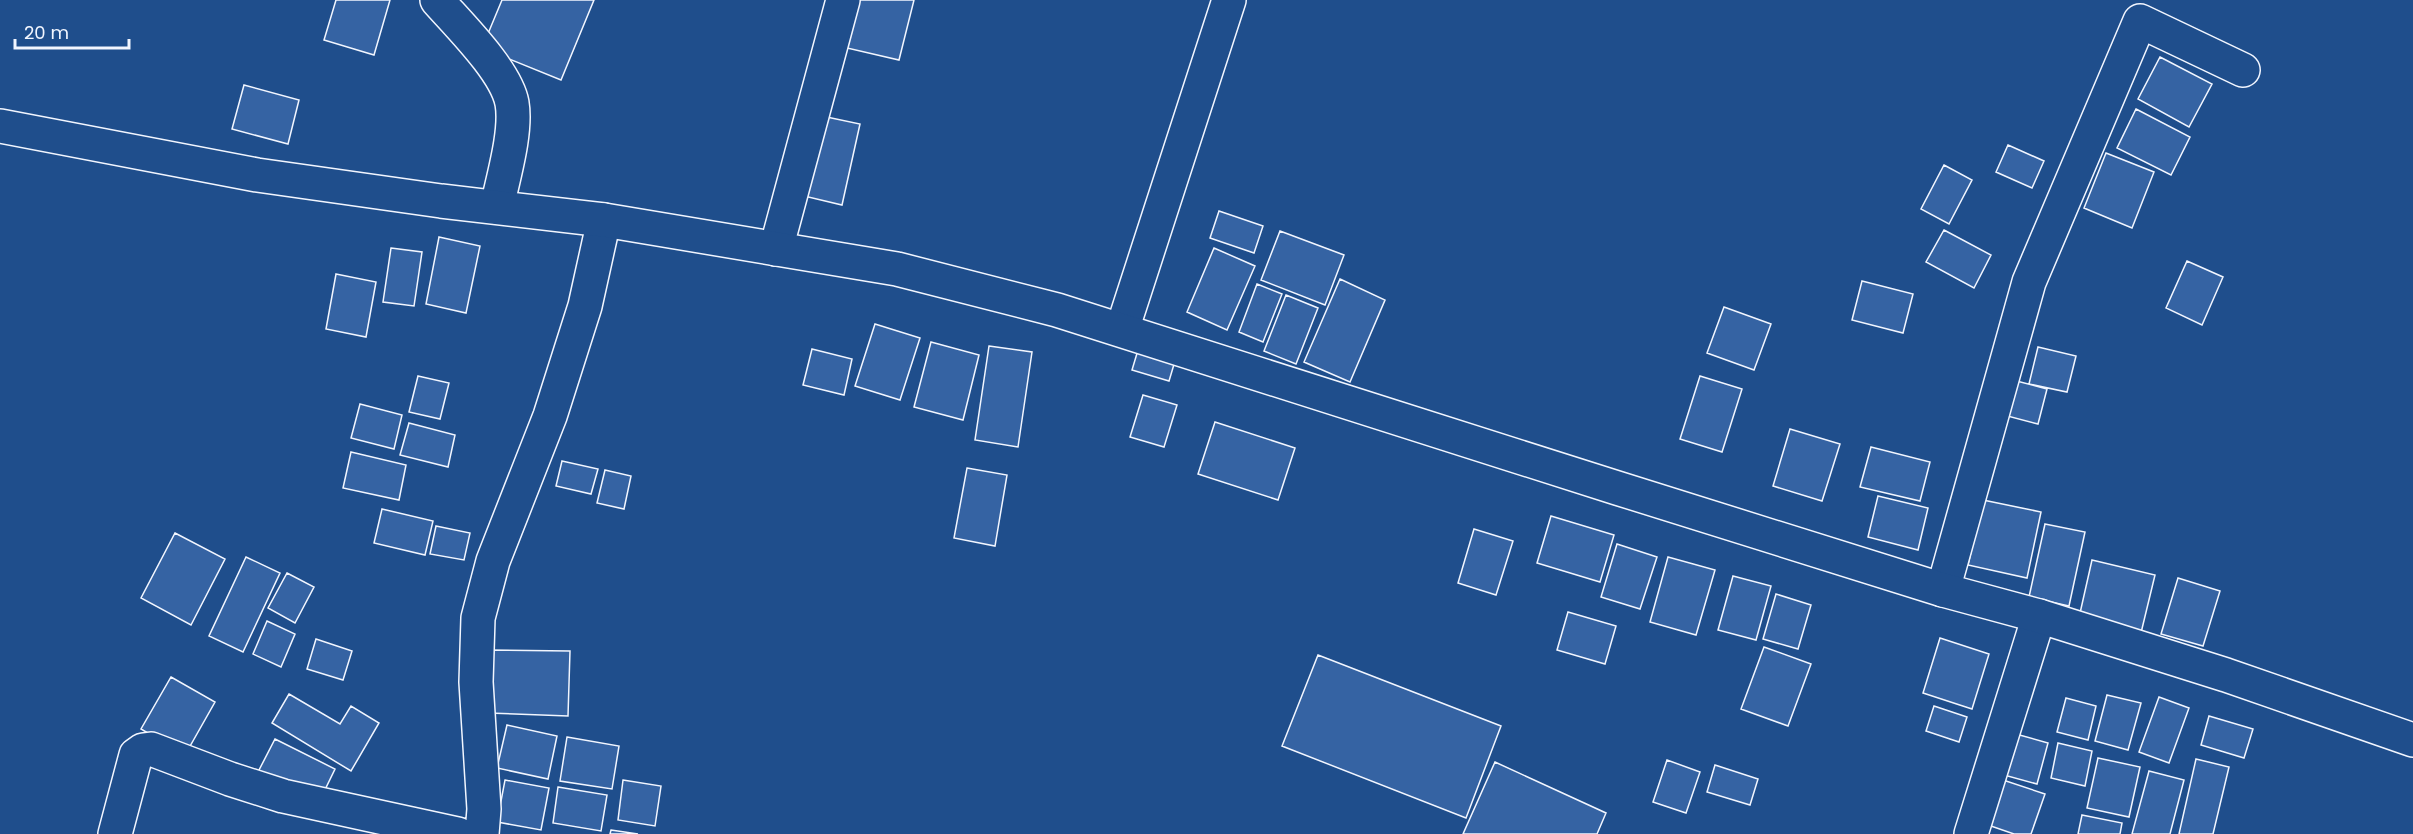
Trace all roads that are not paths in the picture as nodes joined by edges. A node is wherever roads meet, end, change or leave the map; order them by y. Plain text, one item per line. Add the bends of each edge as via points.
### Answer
1 (437, 0) edge
2 (843, 0) edge
3 (1229, 0) edge
4 (2144, 11) edge
5 (2243, 70) dead end
6 (0, 126) edge
7 (497, 207) junction
8 (604, 220) junction
9 (776, 249) junction
10 (1122, 330) junction
11 (1943, 590) junction
12 (2039, 616) junction
13 (2413, 740) edge
14 (115, 834) edge
15 (458, 834) edge
16 (482, 834) edge
17 (1971, 834) edge

1 - 7 street via 503,78 512,103 511,141
2 - 9 street
3 - 10 street
4 - 5 street
4 - 11 street via 2029,282
6 - 7 street via 257,174
7 - 8 street
8 - 9 street
8 - 16 street via 585,306 550,416 493,561 478,618 476,681
9 - 10 street via 897,269
10 - 11 street
11 - 12 street
12 - 13 street
12 - 17 street
14 - 15 street via 136,755 151,749 283,796

